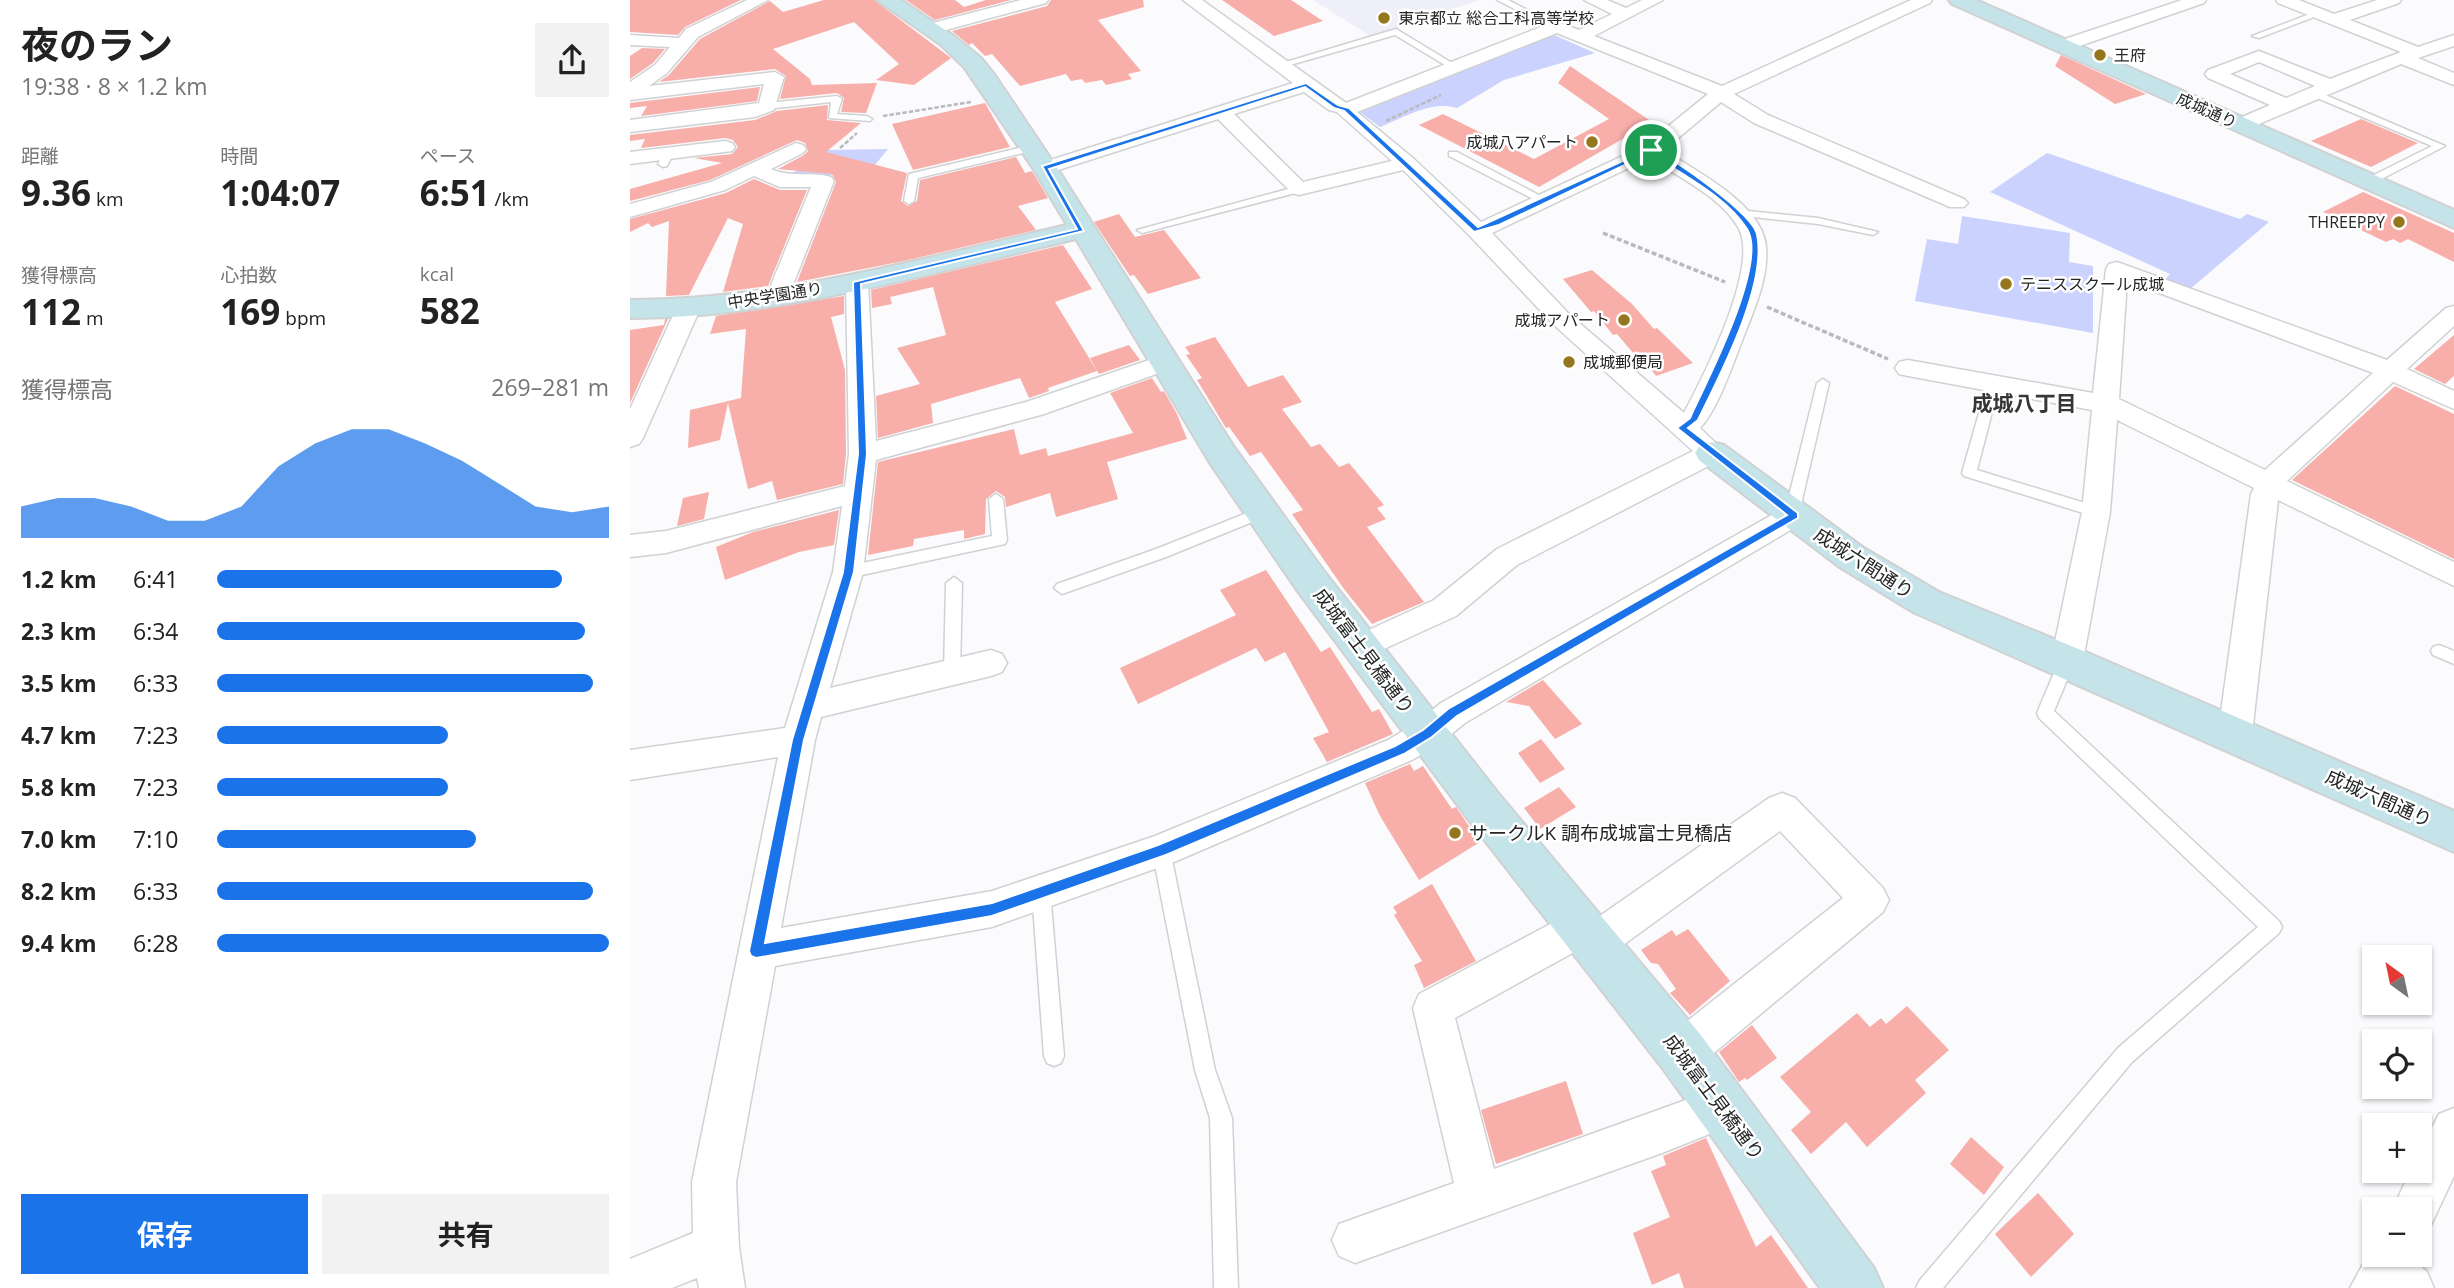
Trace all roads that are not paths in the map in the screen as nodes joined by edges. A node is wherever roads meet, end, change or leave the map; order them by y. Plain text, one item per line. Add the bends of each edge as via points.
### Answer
1 (760, 0) edge
2 (887, 0) edge
3 (1040, 0) edge
4 (1191, 0) edge
5 (1501, 0) edge
6 (1592, 0) edge
7 (1655, 0) edge
8 (1924, 0) edge
9 (1959, 0) edge
10 (2198, 0) edge
11 (2284, 0) edge
12 (2393, 0) edge
13 (1627, 13) junction
14 (2326, 17) junction
15 (1557, 27) junction
16 (931, 29) junction
17 (1580, 36) junction
18 (2256, 36) dead end
19 (630, 40) edge
20 (2454, 40) edge
21 (684, 43) junction
22 (2062, 46) junction
23 (2409, 56) junction
24 (1280, 65) junction
25 (1453, 66) junction
26 (2454, 80) edge
27 (1306, 85) junction
28 (2330, 86) junction
29 (630, 92) edge
30 (2313, 93) junction
31 (1720, 94) junction
32 (2286, 105) junction
33 (767, 106) junction
34 (1347, 109) junction
35 (1220, 111) junction
36 (867, 119) road end
37 (2240, 125) junction
38 (630, 126) edge
39 (724, 147) dead end
40 (796, 149) dead end
41 (1651, 150) junction
42 (1453, 154) dead end
43 (630, 158) edge
44 (1038, 158) junction
45 (1407, 163) junction
46 (755, 169) junction
47 (2368, 182) junction
48 (1298, 190) junction
49 (909, 201) dead end
50 (1545, 201) junction
51 (1957, 203) dead end
52 (630, 211) edge
53 (1738, 213) junction
54 (2454, 220) edge
55 (1081, 230) junction
56 (1142, 230) dead end
57 (1477, 230) junction
58 (1873, 232) dead end
59 (857, 282) junction
60 (779, 295) junction
61 (630, 309) edge
62 (688, 309) junction
63 (2454, 313) edge
64 (1164, 363) junction
65 (1908, 368) dead end
66 (2389, 370) junction
67 (1823, 383) dead end
68 (1993, 385) junction
69 (2454, 401) edge
70 (2107, 404) junction
71 (1682, 428) junction
72 (630, 438) edge
73 (1712, 453) junction
74 (863, 454) junction
75 (2270, 484) junction
76 (859, 492) junction
77 (996, 499) dead end
78 (1262, 512) junction
79 (2096, 512) junction
80 (1794, 515) junction
81 (630, 546) edge
82 (848, 572) junction
83 (2454, 575) edge
84 (954, 583) dead end
85 (1062, 588) dead end
86 (1360, 648) junction
87 (2067, 661) junction
88 (991, 663) dead end
89 (952, 673) junction
90 (808, 707) junction
91 (1427, 734) junction
92 (2235, 734) junction
93 (798, 740) junction
94 (630, 765) edge
95 (2454, 832) edge
96 (1161, 850) junction
97 (1041, 892) junction
98 (1588, 935) junction
99 (756, 951) junction
100 (1682, 1052) junction
101 (1054, 1056) dead end
102 (1722, 1108) junction
103 (2454, 1129) edge
104 (1479, 1196) junction
105 (2421, 1197) edge
106 (1356, 1240) dead end
107 (719, 1268) edge
108 (630, 1282) edge
109 (1849, 1286) edge
110 (1226, 1288) edge
111 (1928, 1288) edge

1 - 21 street via 692,33
2 - 16 street, 成城富士見橋通り
3 - 16 street
4 - 24 street, 成城六間通り
5 - 15 lane
6 - 13 street
7 - 13 street
8 - 31 street
9 - 22 street, 成城通り
10 - 22 street
11 - 14 street
12 - 14 street
13 - 17 street
14 - 18 lane
14 - 23 street
15 - 17 street
15 - 25 street
16 - 44 street, 成城富士見橋通り via 972,62
17 - 31 street
19 - 21 street
20 - 23 street
21 - 29 street via 661,69
22 - 37 street, 成城通り
23 - 26 street
23 - 28 street
24 - 25 lane via 1396,32
24 - 27 street, 成城六間通り
25 - 34 street
27 - 34 street, 成城六間通り
27 - 35 street
28 - 30 street
28 - 32 street via 2259,57 2214,74
29 - 33 street via 775,77
30 - 32 street
30 - 47 lane via 2440,146
31 - 41 street
31 - 51 street via 1761,119
32 - 37 street
33 - 36 lane via 837,99 832,116
33 - 38 street
34 - 45 street, 成城六間通り
35 - 44 street
35 - 48 street
37 - 47 street, 成城通り
39 - 43 street via 665,159
40 - 46 street
41 - 50 street
41 - 53 street
42 - 50 lane
44 - 49 lane via 914,172
44 - 55 street, 成城富士見橋通り
45 - 48 street
45 - 57 street, 成城六間通り
46 - 52 street via 718,186
46 - 60 street via 780,181 824,181
47 - 54 street, 成城通り
48 - 56 lane
50 - 57 street
53 - 58 lane via 1818,220
53 - 71 street via 1753,232 1755,261 1748,292 1698,411
55 - 59 street, 中央学園通り
55 - 64 street, 成城富士見橋通り
57 - 71 street, 成城六間通り via 1562,320
59 - 60 street, 中央学園通り
59 - 74 street
60 - 62 street, 中央学園通り
61 - 62 street, 中央学園通り
62 - 72 street
63 - 66 street
64 - 74 street via 1035,408
64 - 78 street, 成城富士見橋通り
65 - 68 street
66 - 69 street
66 - 70 street via 2117,270
66 - 75 street
67 - 80 lane
68 - 70 street
68 - 79 lane via 1969,473
70 - 75 street
70 - 79 street
71 - 73 street, 成城六間通り
73 - 80 street, 成城六間通り
73 - 86 street via 1507,557 1445,608
74 - 76 street
75 - 83 street
75 - 92 street via 2265,494
76 - 81 street via 666,542
76 - 82 street
77 - 82 lane via 1000,540
78 - 85 lane
78 - 86 street, 成城富士見橋通り
79 - 87 street
80 - 87 street, 成城六間通り via 1851,557 1926,602
80 - 91 street via 1453,713
82 - 90 street
84 - 89 lane
86 - 91 street, 成城富士見橋通り
87 - 92 street, 成城六間通り
87 - 111 lane via 2045,713 2272,927 2125,1055
88 - 89 street
89 - 90 street
90 - 93 street
91 - 96 street via 1400,750
91 - 98 street, 成城富士見橋通り
92 - 95 street, 成城六間通り
93 - 94 street
93 - 99 street
96 - 97 street
96 - 110 lane via 1205,1070 1221,1118
97 - 99 street via 992,909
97 - 101 lane
98 - 100 street, 成城富士見橋通り
98 - 100 street via 1782,809 1870,900
98 - 104 street via 1433,1008
99 - 107 street via 713,1181
100 - 102 street, 成城富士見橋通り
102 - 104 street
102 - 109 street, 成城富士見橋通り
103 - 105 street
104 - 106 street
107 - 108 street

